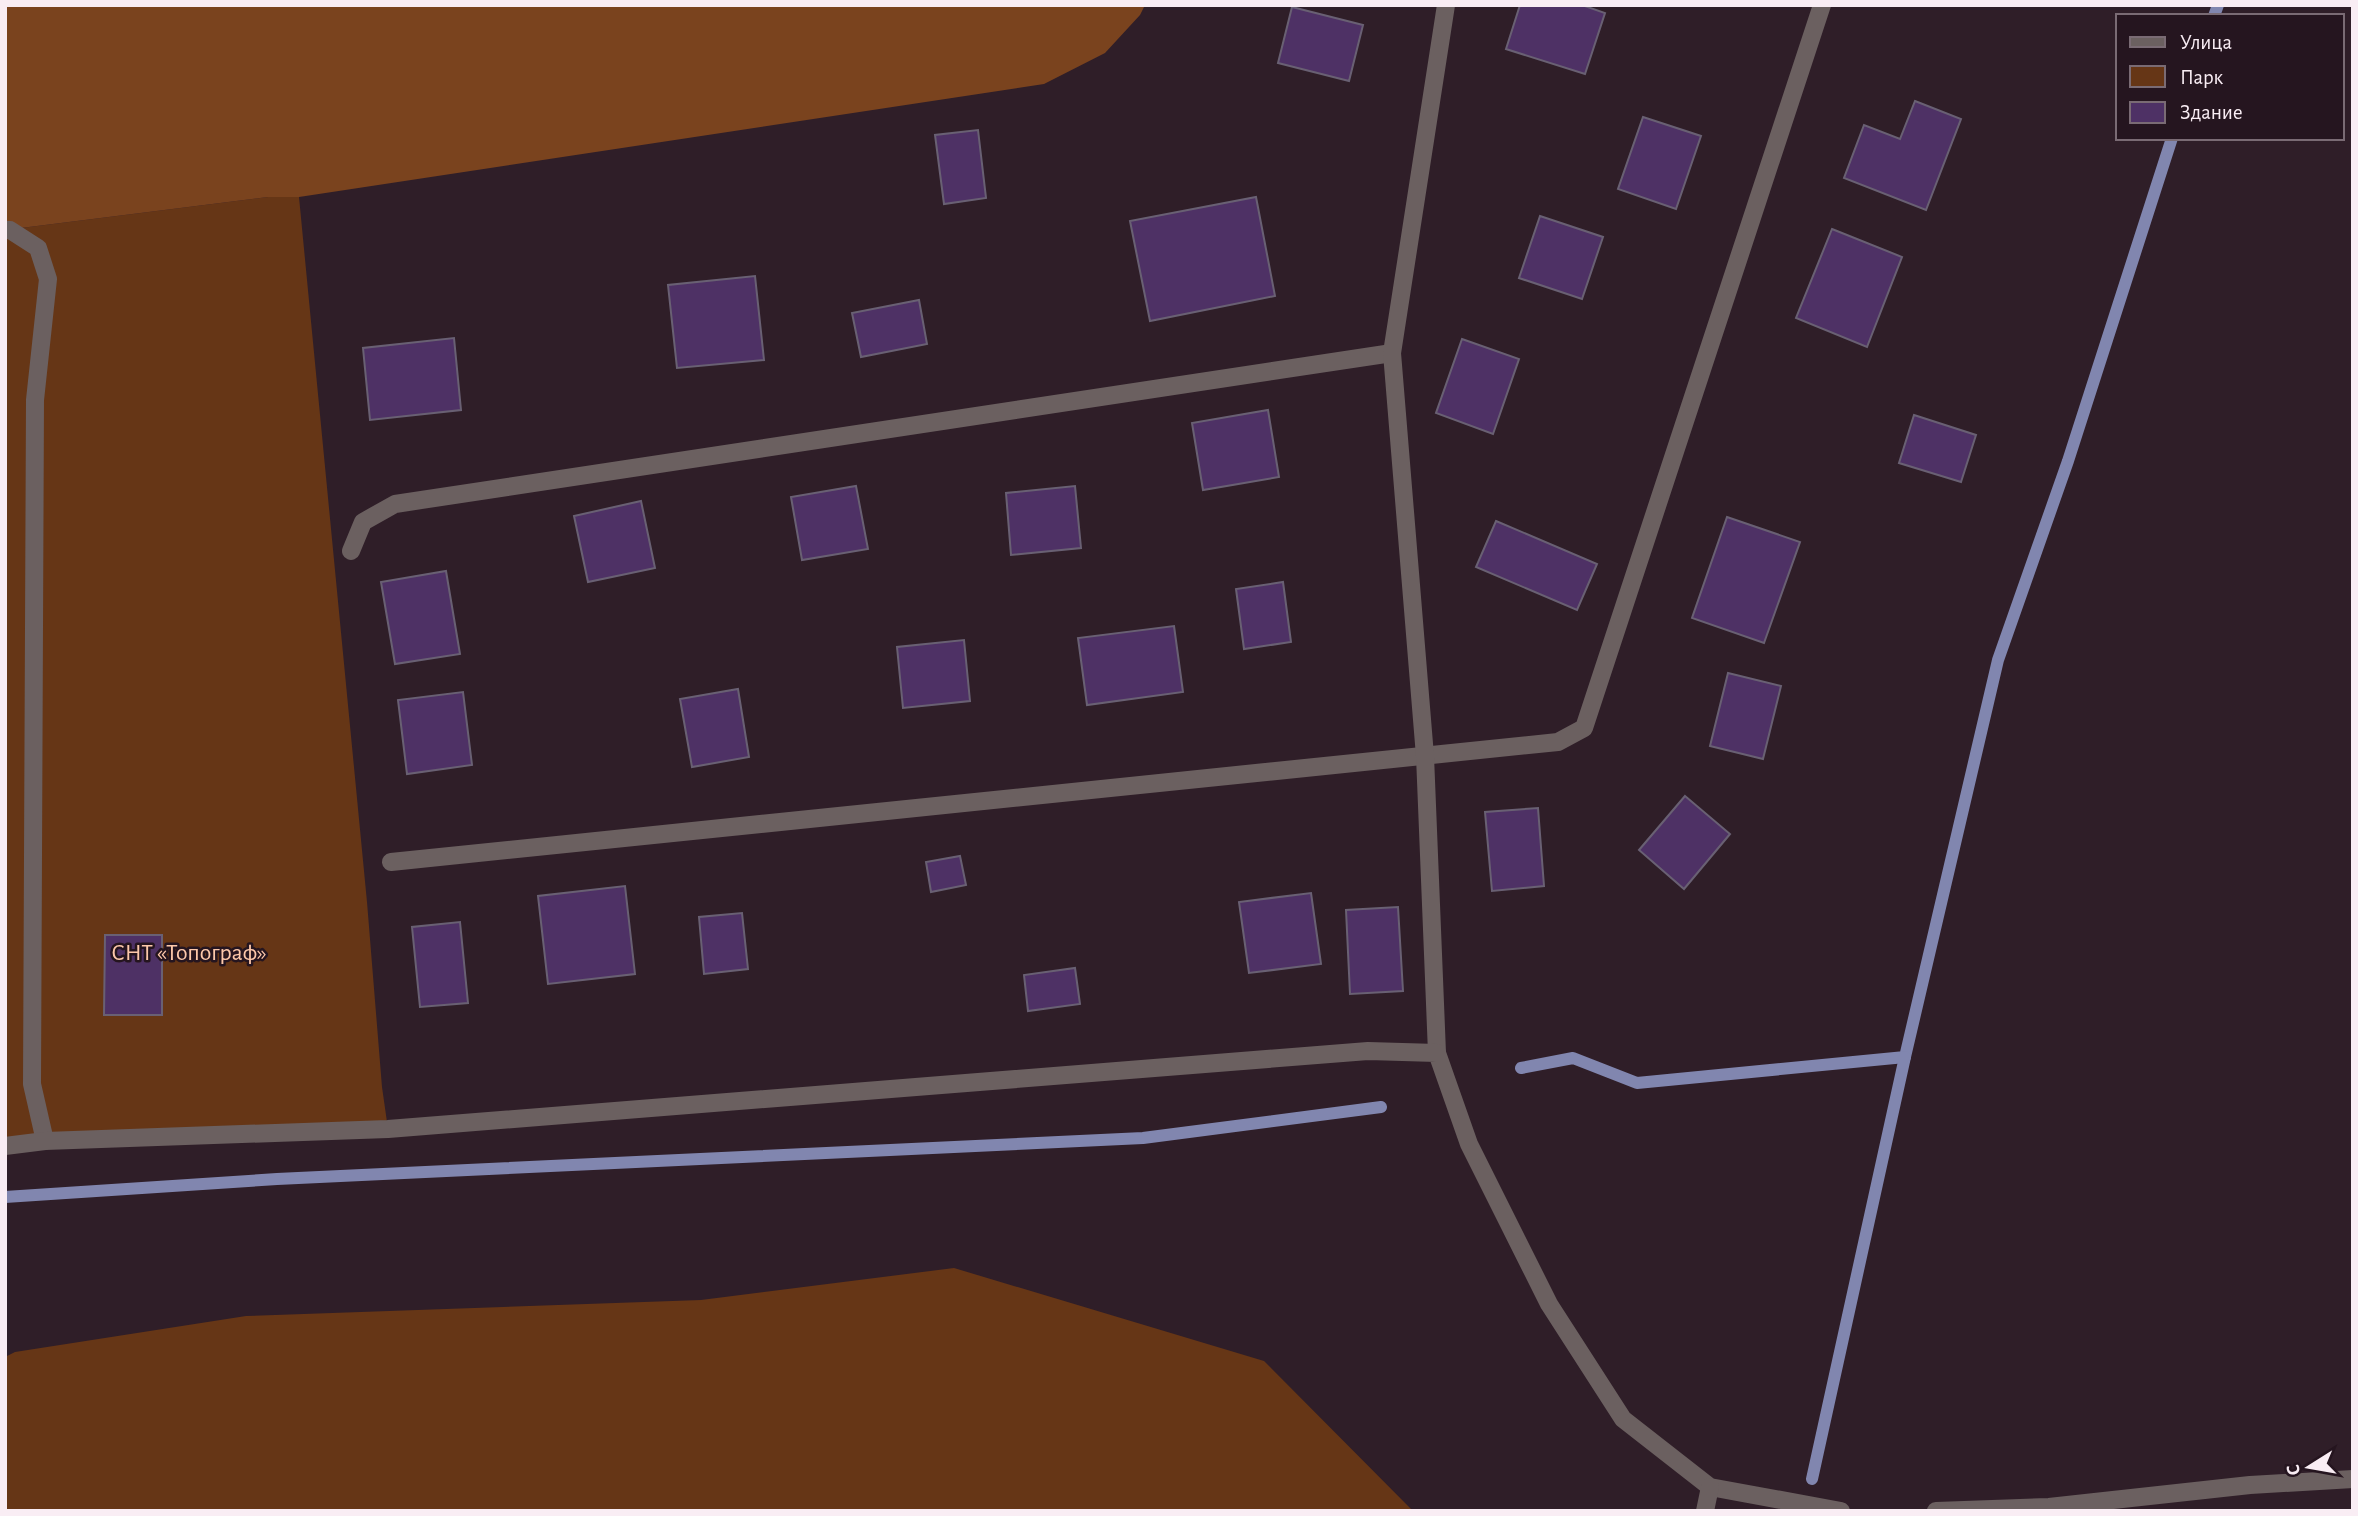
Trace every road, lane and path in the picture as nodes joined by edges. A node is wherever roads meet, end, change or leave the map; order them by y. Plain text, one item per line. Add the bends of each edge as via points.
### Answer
1 (1446, 5) edge
2 (1822, 5) edge
3 (5, 230) edge
4 (1392, 353) junction
5 (351, 551) dead end
6 (1425, 756) junction
7 (391, 862) dead end
8 (1437, 1053) junction
9 (45, 1141) junction
10 (5, 1146) edge
11 (2353, 1479) edge
12 (1710, 1487) junction
13 (1705, 1511) edge
14 (1841, 1511) edge
15 (1936, 1511) edge

1 - 4 street
2 - 6 street via 1584,728 1558,742
3 - 9 street via 38,248 48,279 35,400 32,1084
4 - 5 street via 395,504 363,522
4 - 6 street
6 - 7 street
6 - 8 street
8 - 9 street via 1368,1051 388,1129
8 - 12 street via 1469,1144 1549,1304 1623,1419
9 - 10 street
11 - 15 street via 2049,1507
12 - 13 street
12 - 14 street

